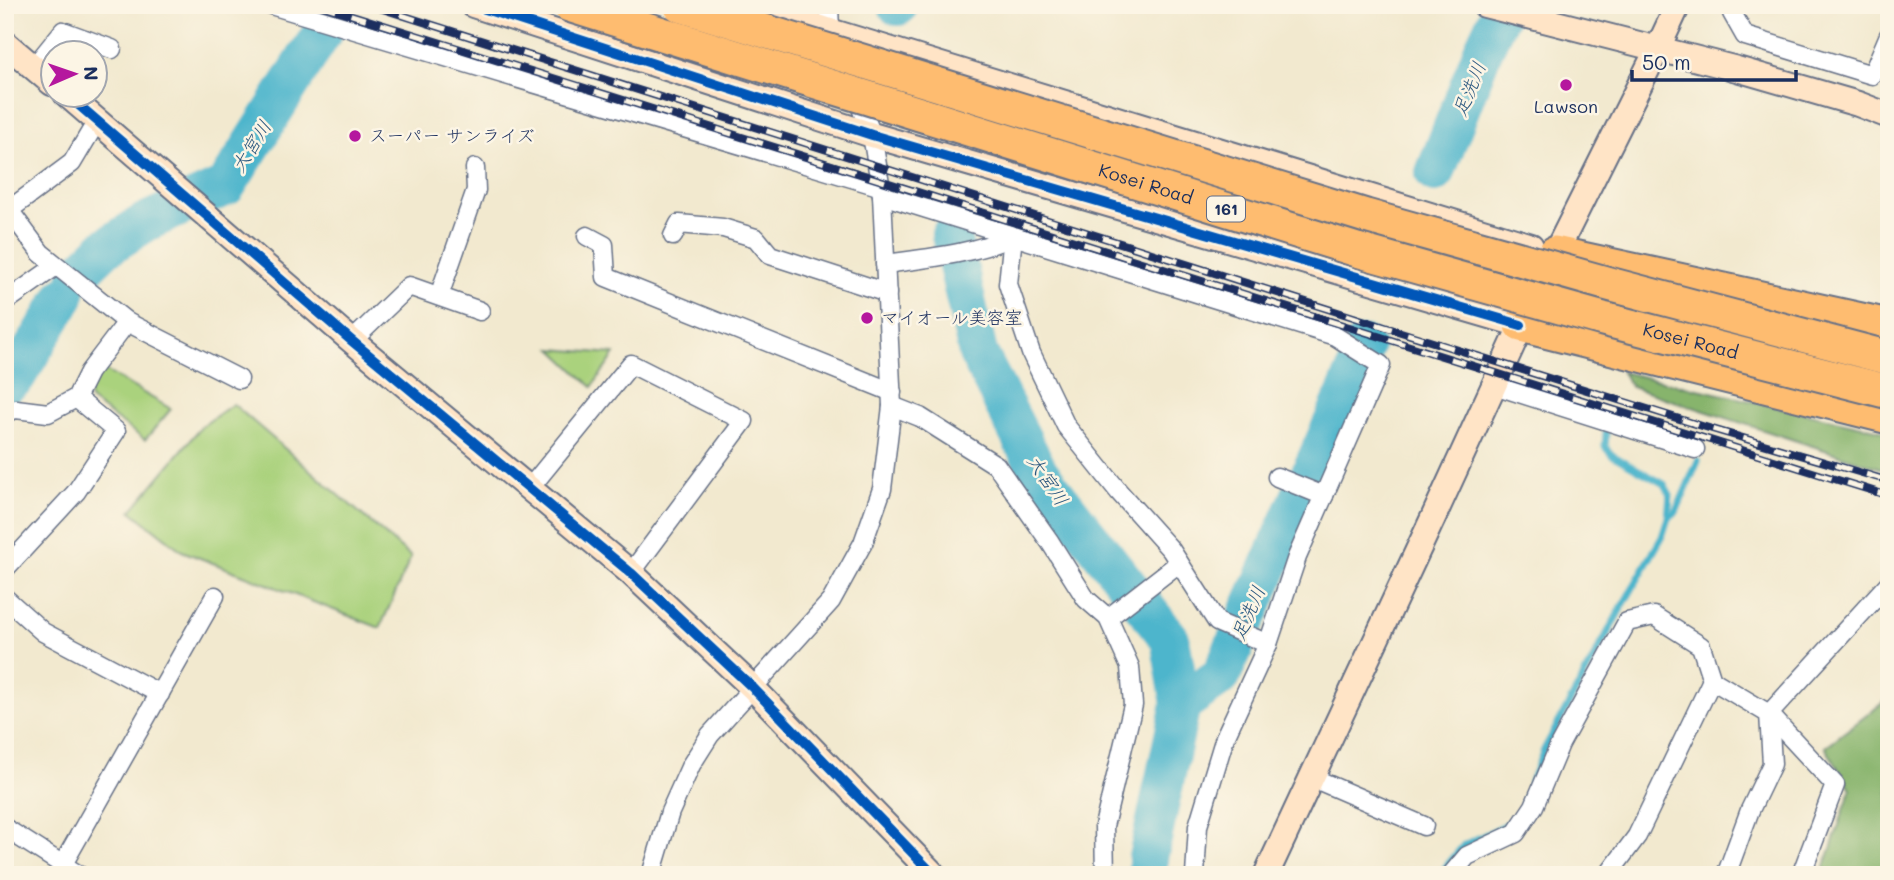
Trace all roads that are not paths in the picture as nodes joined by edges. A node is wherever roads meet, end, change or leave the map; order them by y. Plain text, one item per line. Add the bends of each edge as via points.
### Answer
1 (271, 5) edge
2 (473, 5) edge
3 (569, 5) edge
4 (680, 5) edge
5 (751, 5) edge
6 (828, 5) edge
7 (1485, 5) edge
8 (1678, 5) edge
9 (1735, 5) edge
10 (830, 31) junction
11 (1889, 35) edge
12 (60, 38) edge
13 (82, 38) edge
14 (5, 43) edge
15 (108, 48) edge
16 (1658, 48) junction
17 (112, 49) dead end
18 (38, 71) edge
19 (82, 108) edge
20 (1889, 116) edge
21 (97, 121) junction
22 (872, 135) junction
23 (475, 167) dead end
24 (882, 191) junction
25 (7, 211) edge
26 (587, 236) dead end
27 (673, 236) dead end
28 (1013, 236) junction
29 (1555, 253) junction
30 (885, 264) junction
31 (56, 265) junction
32 (887, 293) junction
33 (439, 296) junction
34 (5, 302) edge
35 (480, 311) dead end
36 (127, 322) junction
37 (1521, 325) junction
38 (1889, 326) edge
39 (352, 341) junction
40 (1889, 358) edge
41 (239, 379) dead end
42 (1494, 385) junction
43 (1889, 392) edge
44 (76, 398) junction
45 (892, 399) junction
46 (5, 412) edge
47 (1889, 417) edge
48 (1695, 449) dead end
49 (1277, 477) dead end
50 (529, 489) junction
51 (1324, 496) junction
52 (1178, 564) junction
53 (5, 569) edge
54 (631, 573) junction
55 (1889, 583) edge
56 (215, 596) dead end
57 (5, 598) edge
58 (1109, 617) junction
59 (1267, 644) junction
60 (1712, 680) junction
61 (752, 687) junction
62 (160, 694) junction
63 (1769, 714) junction
64 (1312, 778) junction
65 (1424, 826) dead end
66 (5, 828) edge
67 (63, 864) junction
68 (79, 875) edge
69 (651, 875) edge
70 (934, 875) edge
71 (1105, 875) edge
72 (1195, 875) edge
73 (1266, 875) edge
74 (1451, 875) edge
75 (1608, 875) edge
76 (1724, 875) edge
77 (1801, 875) edge

1 - 24 street
2 - 22 street
3 - 43 highway, Kosei Road / 161, bridge via 1357,250
4 - 40 highway, Kosei Road / 161, bridge via 1366,216
5 - 10 street
6 - 10 street
7 - 16 street
8 - 16 street
9 - 11 street via 1732,13 1745,37 1872,75
10 - 22 street
10 - 29 street
12 - 13 street via 63,31
14 - 18 street
15 - 17 street
16 - 20 street
16 - 29 street
19 - 21 street
21 - 25 street via 72,163
21 - 39 street
22 - 24 street
22 - 37 street
23 - 33 street via 476,190
24 - 28 street
24 - 30 street
25 - 31 street
26 - 45 street via 604,245 606,277
27 - 32 street via 679,224 723,228 756,238 770,255
28 - 30 street via 926,259
28 - 51 street via 1335,337 1381,365
28 - 52 street via 1008,284 1031,353 1066,426
29 - 37 street
29 - 38 highway
30 - 32 street
31 - 34 street
31 - 36 street
32 - 45 street
33 - 35 street
33 - 39 street via 409,286
36 - 41 street
36 - 44 street via 89,372
37 - 42 street
37 - 47 highway
39 - 50 street
42 - 48 street
42 - 64 street
44 - 46 street via 48,413
44 - 53 street via 116,431 76,492
45 - 58 street via 996,465 1086,600
45 - 61 street via 882,489 863,543 831,601
49 - 51 street
50 - 54 street
50 - 54 street via 631,364 744,421
51 - 59 street
52 - 58 street
52 - 59 street via 1217,622
54 - 61 street
55 - 63 street
56 - 62 street
57 - 62 street via 43,632
58 - 71 street via 1130,667 1133,705 1104,826
59 - 72 street via 1225,737 1198,826
60 - 63 street
60 - 74 street via 1701,646 1654,616 1627,622 1516,833 1467,856
60 - 75 street via 1637,836
61 - 69 street via 710,735 691,765 670,812
61 - 70 street
62 - 67 street
63 - 76 street via 1772,764
63 - 77 street via 1835,785
64 - 65 street
64 - 73 street
66 - 67 street
67 - 68 street

